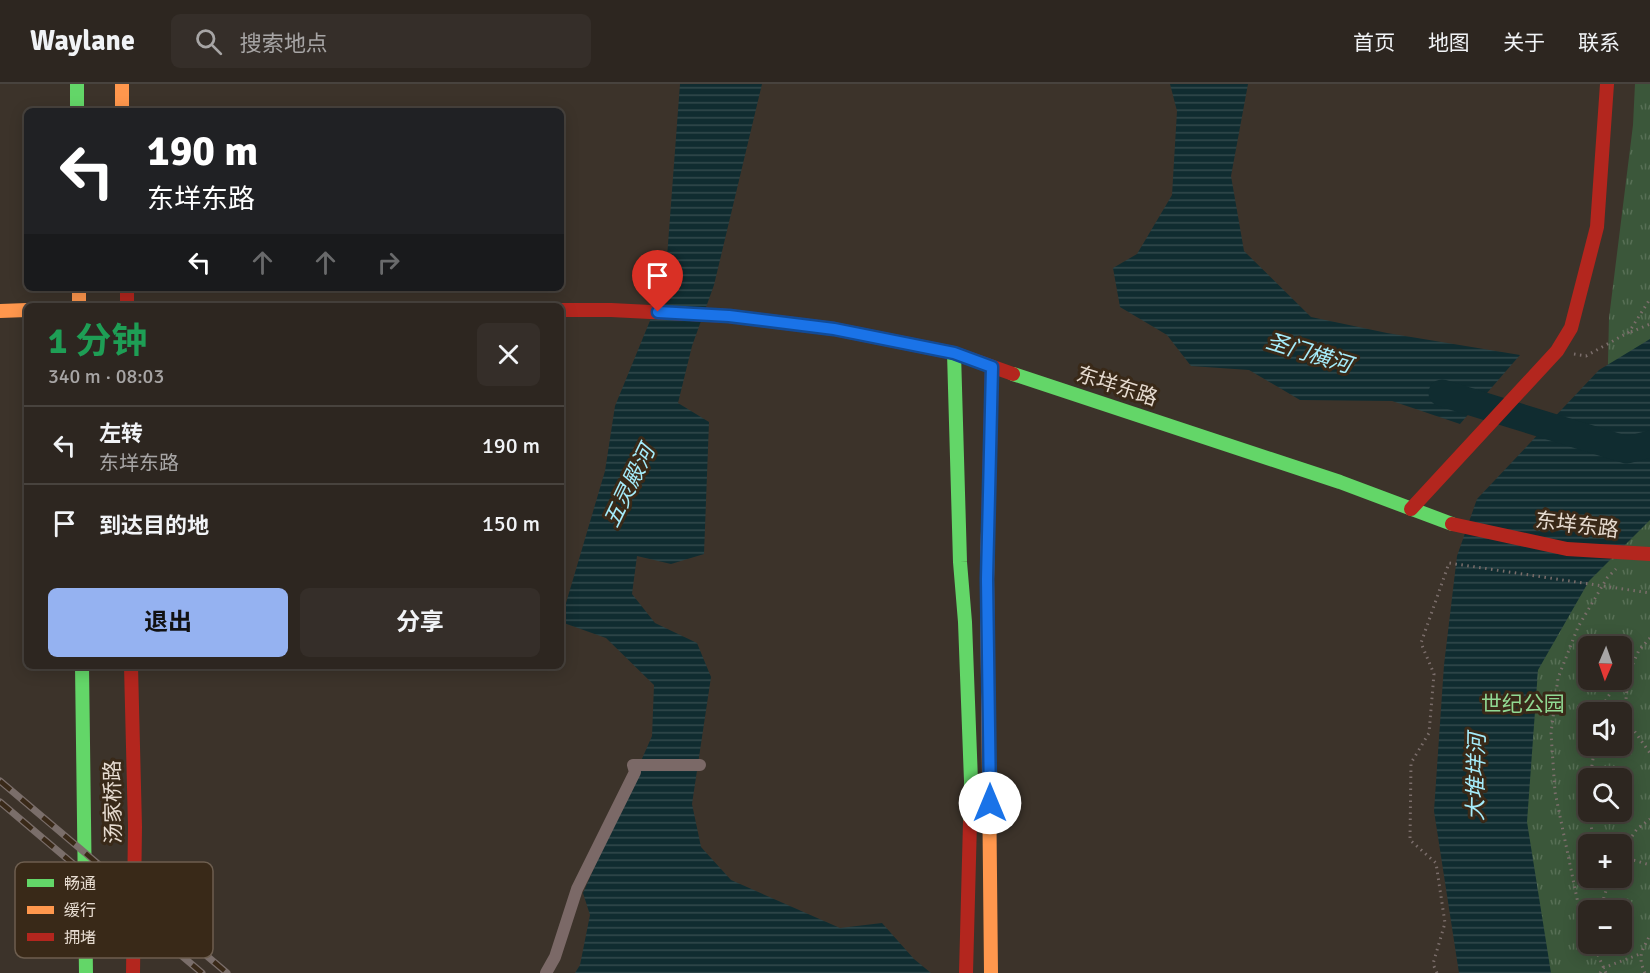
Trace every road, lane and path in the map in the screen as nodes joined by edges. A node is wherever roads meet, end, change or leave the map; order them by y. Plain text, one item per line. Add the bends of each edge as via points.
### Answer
1 (77, 84) edge
2 (123, 84) edge
3 (1607, 84) edge
4 (77, 108) edge
5 (122, 108) edge
6 (1650, 299) edge
7 (24, 310) edge
8 (564, 310) edge
9 (0, 311) edge
10 (1650, 324) edge
11 (1629, 332) junction
12 (1557, 351) junction
13 (954, 353) junction
14 (992, 367) junction
15 (1411, 509) junction
16 (1650, 554) edge
17 (1616, 569) dead end
18 (1602, 585) junction
19 (1650, 593) edge
20 (1650, 638) edge
21 (1640, 650) junction
22 (1632, 661) edge
23 (82, 669) edge
24 (131, 669) edge
25 (1650, 753) edge
26 (700, 765) dead end
27 (1650, 819) edge
28 (1632, 836) edge
29 (1632, 860) edge
30 (85, 862) edge
31 (135, 862) edge
32 (1650, 865) edge
33 (1578, 903) edge
34 (1650, 935) edge
35 (1597, 954) edge
36 (1640, 954) junction
37 (86, 958) edge
38 (134, 958) edge
39 (1603, 968) junction
40 (966, 972) edge
41 (86, 973) edge
42 (134, 973) edge
43 (546, 973) edge
44 (991, 973) edge
45 (1437, 973) edge
46 (1600, 973) edge
47 (1606, 973) edge
48 (1645, 973) edge

1 - 4 main road
2 - 5 main road
3 - 12 main road via 1596,227 1571,328
6 - 11 path
7 - 9 main road
8 - 13 main road, 东垟东路 via 729,316 834,329
10 - 11 path
11 - 12 path via 1586,356
12 - 15 main road
13 - 14 main road, 东垟东路
13 - 40 main road via 971,781
14 - 15 main road, 东垟东路
14 - 44 main road via 987,579
15 - 16 main road, 东垟东路, bridge via 1452,525 1567,549
17 - 18 path
18 - 19 path
18 - 33 path via 1578,627 1558,678 1551,733 1555,792
18 - 45 path via 1449,562 1421,643 1434,674 1429,733 1411,763 1410,840 1436,863 1445,923 1433,963
20 - 21 path
21 - 22 path
21 - 25 path via 1628,675 1626,699 1630,725
23 - 30 main road, 汤家桥路
24 - 31 main road, 汤家桥路
26 - 43 street via 633,765 635,772 577,889
27 - 28 path
29 - 32 path
34 - 36 path
35 - 39 path
36 - 39 path
36 - 48 path
37 - 41 main road, 汤家桥路
38 - 42 main road, 汤家桥路
39 - 46 path
39 - 47 path

